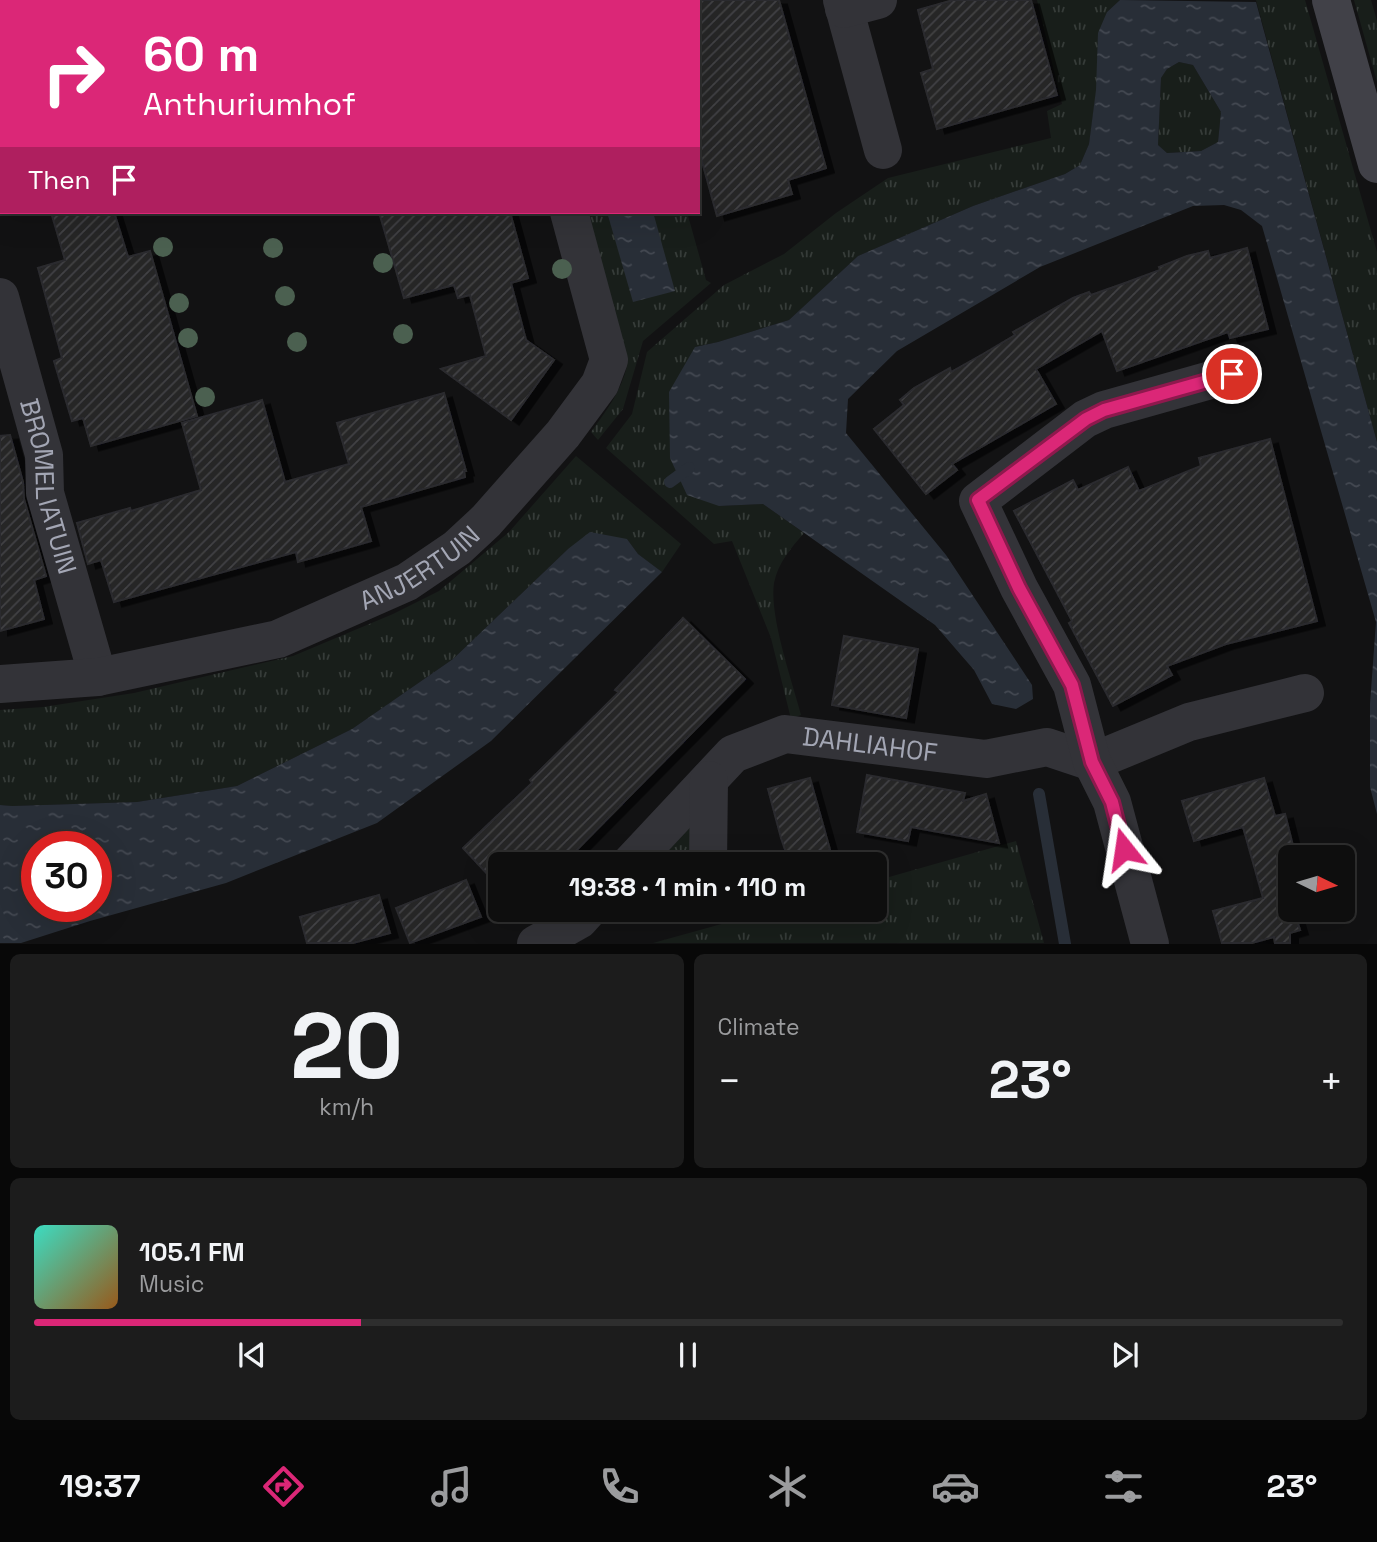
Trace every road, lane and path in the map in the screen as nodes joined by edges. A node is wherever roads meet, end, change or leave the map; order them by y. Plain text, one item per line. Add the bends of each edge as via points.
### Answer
1 (1331, 0) edge
2 (854, 3) edge
3 (883, 150) dead end
4 (1377, 164) edge
5 (570, 214) edge
6 (0, 297) edge
7 (1232, 374) dead end
8 (98, 677) junction
9 (0, 684) edge
10 (1304, 693) dead end
11 (1092, 762) junction
12 (709, 780) junction
13 (641, 852) edge
14 (708, 852) edge
15 (575, 922) edge
16 (536, 943) edge
17 (1150, 943) edge

1 - 4 main road
2 - 3 street
5 - 8 street, ANJERTUIN via 609,360 600,384 563,434 486,521 457,548 407,582 278,639
6 - 8 street, BROMELIATUIN via 44,455 45,493
7 - 11 street via 1104,410 978,500 1072,685
8 - 9 street, ANJERTUIN
10 - 11 street via 1189,723
11 - 12 street, DAHLIAHOF via 1047,747 986,759 785,734 733,754
11 - 17 street via 1112,802
12 - 13 street, DAHLIAHOF
12 - 14 street
15 - 16 street

